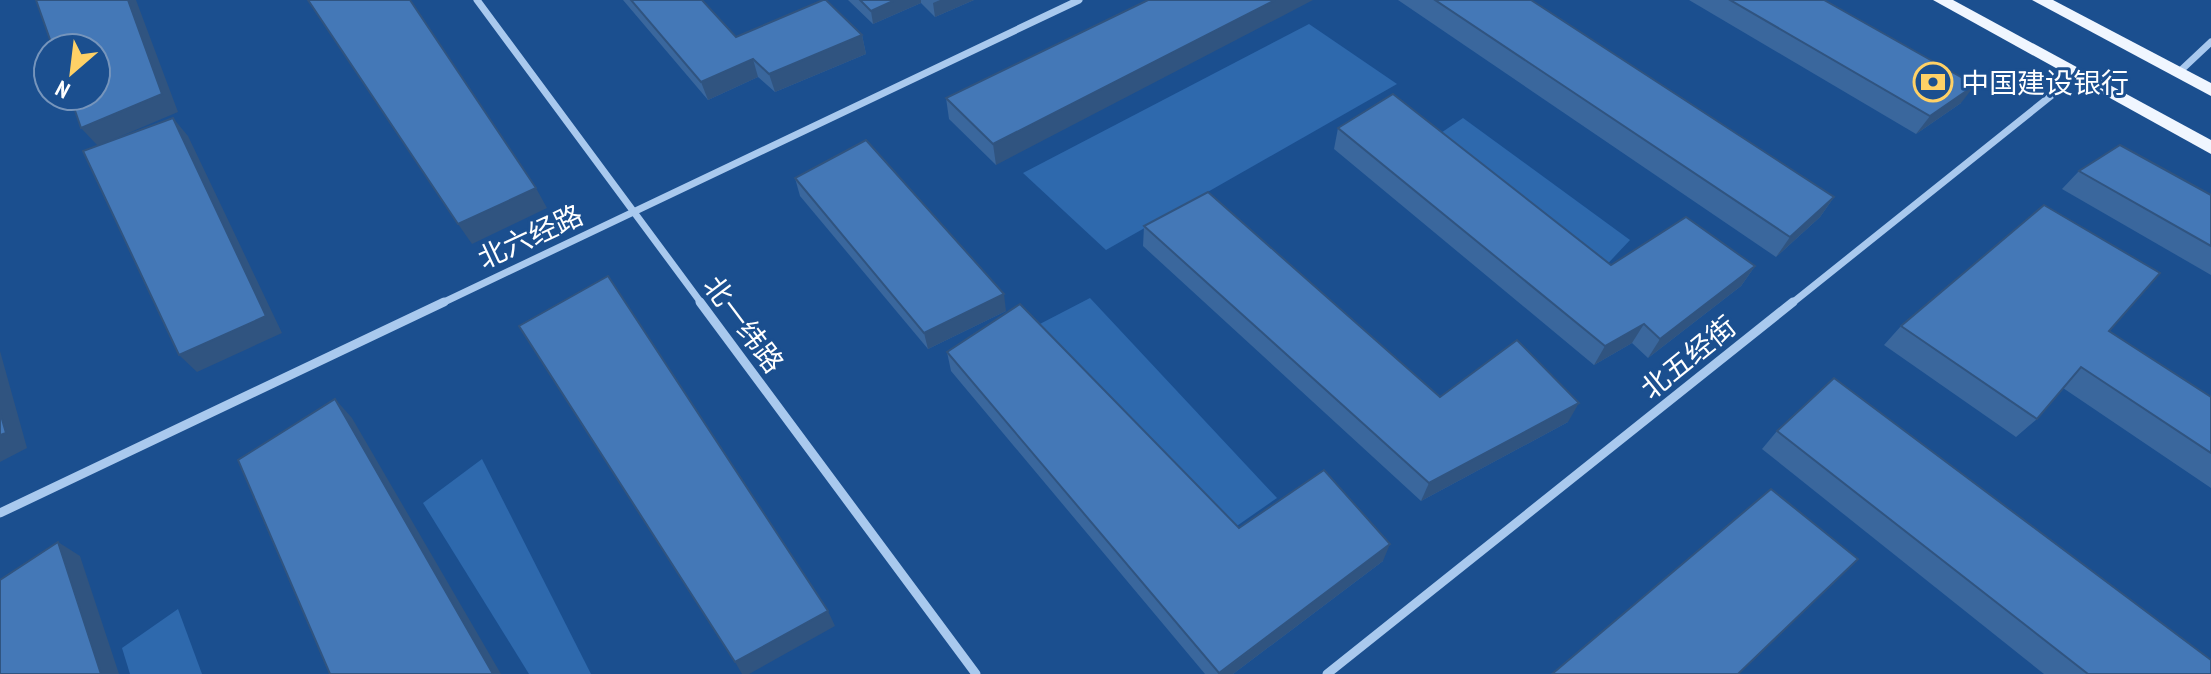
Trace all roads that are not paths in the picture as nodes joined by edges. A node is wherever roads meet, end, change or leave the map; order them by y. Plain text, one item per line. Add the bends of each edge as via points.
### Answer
1 (477, 0) edge
2 (1079, 0) edge
3 (1941, 0) edge
4 (2040, 0) edge
5 (2211, 42) edge
6 (2178, 73) junction
7 (2077, 75) junction
8 (2211, 90) edge
9 (2211, 148) edge
10 (633, 211) junction
11 (0, 513) edge
12 (976, 674) edge
13 (1327, 674) edge

1 - 10 street, 北一纬路
2 - 10 street, 北六经路
3 - 7 main road
4 - 6 main road
5 - 6 street
6 - 8 main road
7 - 9 main road
7 - 13 street, 北五经街
10 - 11 street, 北六经路
10 - 12 street, 北一纬路

